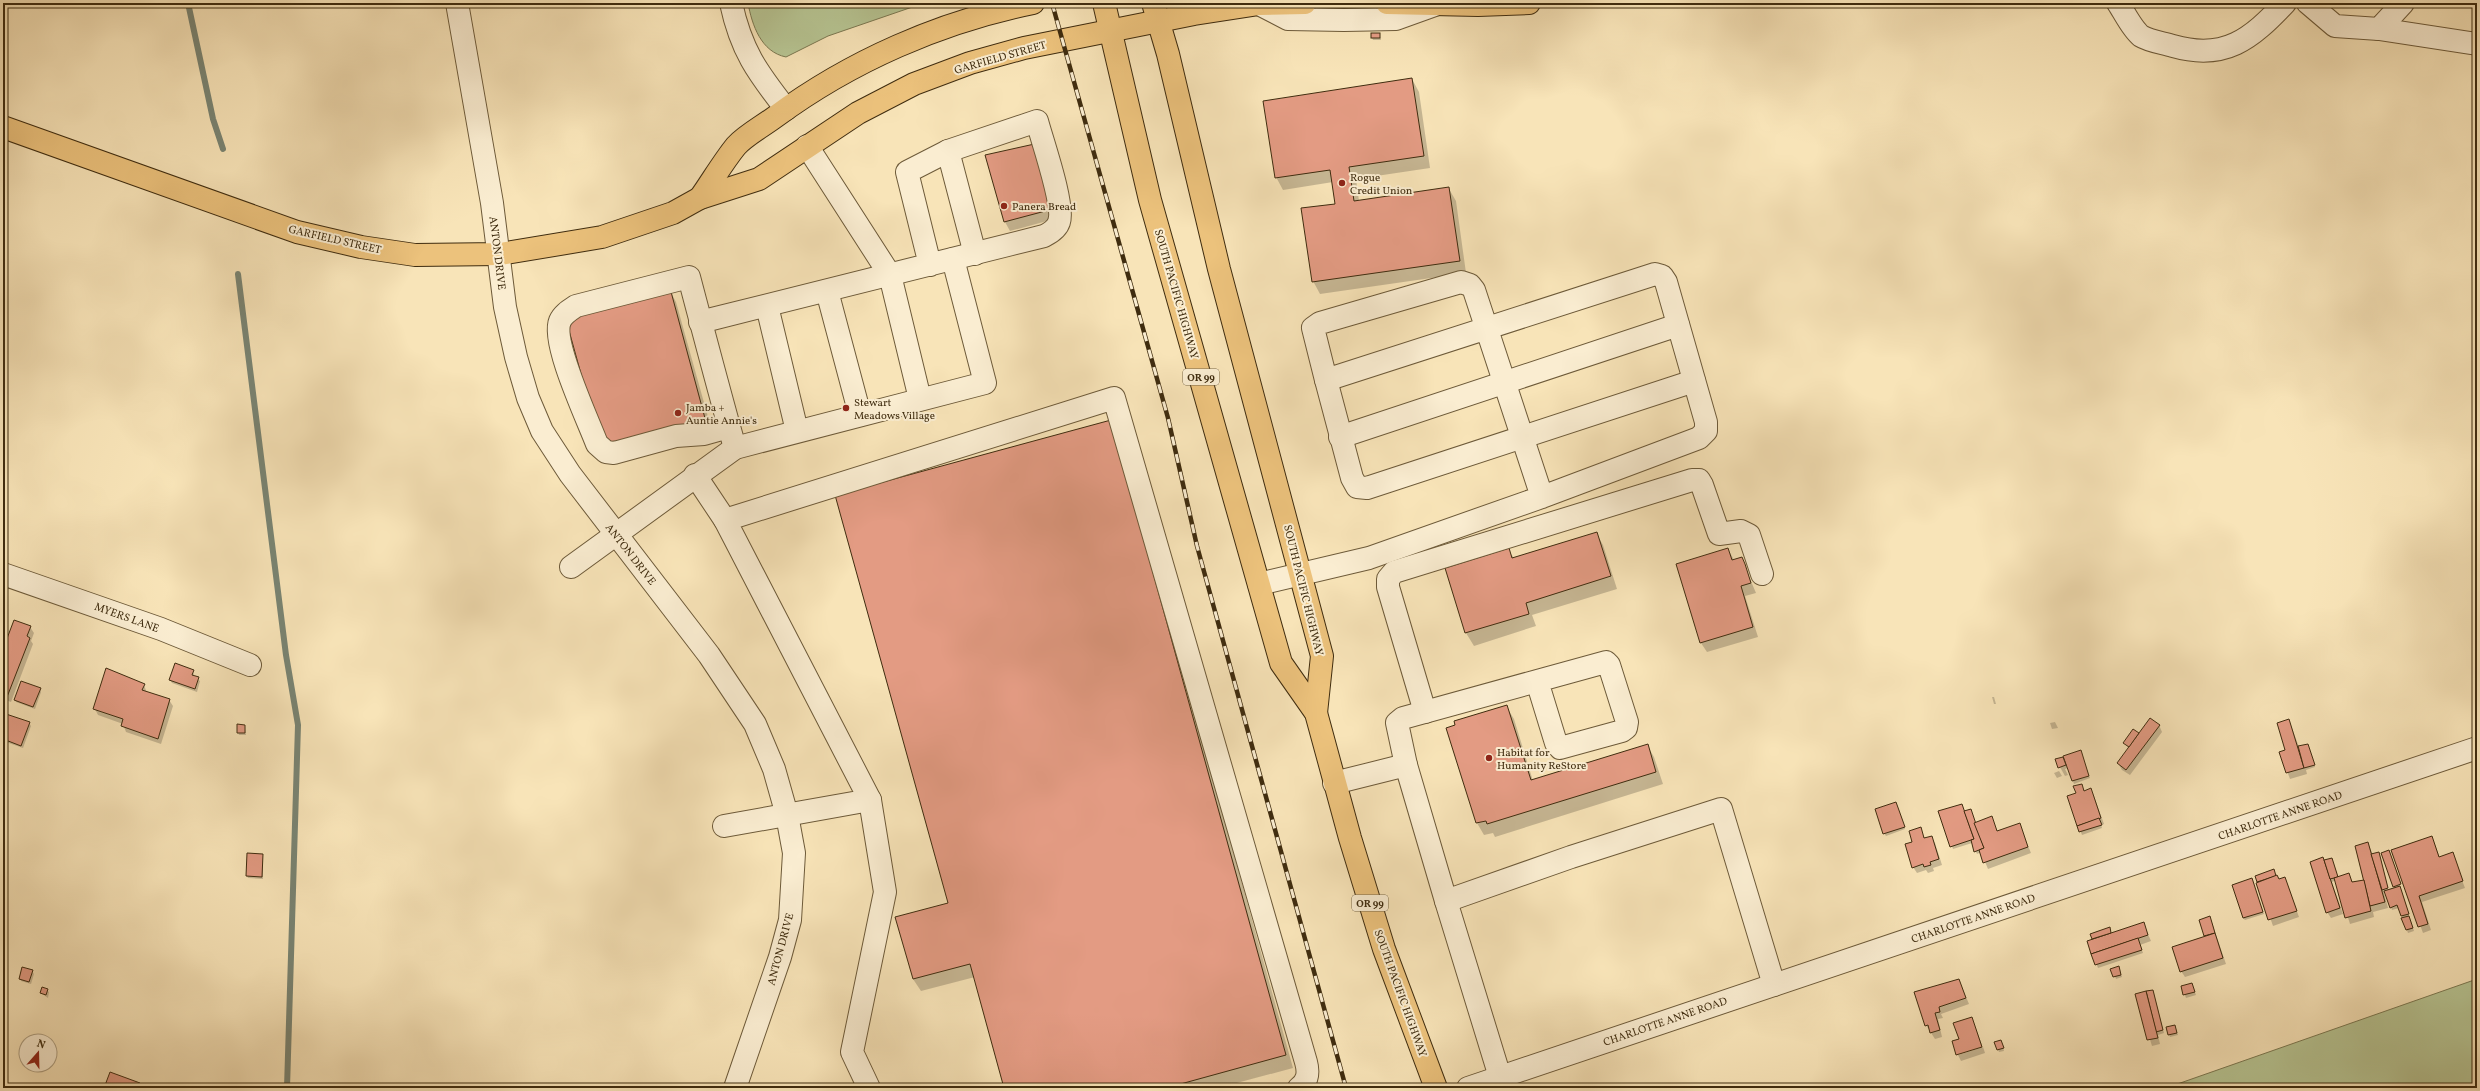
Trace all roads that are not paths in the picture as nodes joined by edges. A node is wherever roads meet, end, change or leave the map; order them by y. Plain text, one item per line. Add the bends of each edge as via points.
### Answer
1 (457, 3) edge
2 (730, 3) edge
3 (1033, 3) edge
4 (1104, 3) edge
5 (1304, 3) edge
6 (1387, 3) edge
7 (1529, 3) edge
8 (2118, 3) edge
9 (2285, 3) edge
10 (2308, 3) edge
11 (2403, 3) edge
12 (1259, 4) junction
13 (1435, 5) junction
14 (1008, 6) edge
15 (2330, 10) edge
16 (1156, 12) edge
17 (2379, 29) junction
18 (1110, 30) junction
19 (2477, 44) edge
20 (786, 109) junction
21 (3, 127) edge
22 (807, 146) junction
23 (948, 151) junction
24 (700, 198) junction
25 (500, 254) junction
26 (976, 254) junction
27 (953, 259) junction
28 (930, 265) junction
29 (890, 275) junction
30 (827, 291) junction
31 (767, 306) junction
32 (700, 322) junction
33 (1678, 325) junction
34 (1485, 329) junction
35 (1326, 380) junction
36 (1694, 381) junction
37 (1503, 382) junction
38 (920, 399) junction
39 (860, 415) junction
40 (729, 427) junction
41 (797, 431) junction
42 (1340, 437) junction
43 (1522, 438) junction
44 (735, 448) junction
45 (695, 475) junction
46 (1542, 497) junction
47 (724, 520) junction
48 (616, 534) junction
49 (570, 567) dead end
50 (3, 574) edge
51 (1301, 574) junction
52 (1762, 574) dead end
53 (1259, 584) junction
54 (250, 665) dead end
55 (1537, 680) junction
56 (1425, 712) junction
57 (1316, 713) junction
58 (2477, 748) edge
59 (1406, 764) junction
60 (1334, 783) junction
61 (870, 800) junction
62 (787, 815) junction
63 (724, 826) dead end
64 (1446, 901) junction
65 (1774, 985) junction
66 (1500, 1077) junction
67 (735, 1088) edge
68 (869, 1088) edge
69 (1299, 1088) edge
70 (1436, 1088) edge
71 (1468, 1088) edge

1 - 25 street, ANTON DRIVE
2 - 20 street via 743,47 756,71
3 - 14 main road, GARFIELD STREET
4 - 18 main road, SOUTH PACIFIC HIGHWAY / OR 99
5 - 12 main road, GARFIELD STREET
6 - 13 main road
7 - 13 main road
8 - 9 street via 2140,35 2186,50 2212,52 2229,48 2249,37
10 - 15 street
11 - 17 street
12 - 13 street via 1288,19 1344,20 1396,19
12 - 16 main road, GARFIELD STREET
14 - 20 main road, GARFIELD STREET via 902,43 859,64
15 - 17 street via 2335,26
16 - 18 main road, GARFIELD STREET
16 - 51 main road, SOUTH PACIFIC HIGHWAY / OR 99 via 1219,269
17 - 19 street
18 - 22 main road, GARFIELD STREET via 1024,48 963,65 914,84 865,109
18 - 53 main road, SOUTH PACIFIC HIGHWAY / OR 99 via 1150,200
20 - 24 main road, GARFIELD STREET via 737,145
21 - 25 main road, GARFIELD STREET via 297,232 361,247 416,254
22 - 24 main road, GARFIELD STREET via 759,179
22 - 29 street
23 - 26 street
23 - 26 street via 1037,121 1060,205 1060,222 1056,229 1044,236
23 - 28 street via 907,172
24 - 25 main road, GARFIELD STREET via 673,213 602,237
25 - 48 street, ANTON DRIVE via 505,307 516,358 542,432
26 - 27 street
27 - 28 street
27 - 38 street via 984,383
28 - 29 street
29 - 30 street
29 - 38 street
30 - 31 street
30 - 39 street
31 - 32 street
31 - 41 street
32 - 40 street
32 - 40 street via 688,277 576,306 566,312 560,321 560,346 597,444 606,452 614,453 681,435 704,434
33 - 34 street via 1666,282 1662,276 1655,274
33 - 36 street
33 - 37 street
34 - 35 street
34 - 35 street via 1474,290 1470,285 1461,282 1320,323 1313,328 1313,336
34 - 37 street
35 - 42 street
36 - 43 street
36 - 46 street via 1706,422 1706,431 1699,438
37 - 42 street
37 - 43 street
38 - 39 street
39 - 41 street
40 - 44 street
41 - 44 street
42 - 43 street via 1352,478 1357,487 1367,488
43 - 46 street
44 - 45 street
45 - 47 street
45 - 48 street
46 - 51 street via 1368,558
47 - 61 street
47 - 69 street via 1114,398 1306,1062 1308,1071 1305,1083
48 - 49 street
48 - 62 street, ANTON DRIVE via 709,655 755,724 774,769
50 - 54 street, MYERS LANE via 161,629
51 - 53 street
51 - 57 main road, SOUTH PACIFIC HIGHWAY / OR 99 via 1322,656
52 - 56 street via 1749,535 1741,531 1719,534 1699,480 1692,480 1394,572 1388,579 1388,587
53 - 57 main road, SOUTH PACIFIC HIGHWAY / OR 99 via 1281,663
55 - 55 street via 1556,743 1560,748 1626,728 1627,722 1606,662
55 - 56 street
56 - 59 street via 1403,718 1397,723
57 - 60 main road, SOUTH PACIFIC HIGHWAY / OR 99
58 - 65 street, CHARLOTTE ANNE ROAD
59 - 60 street
59 - 64 street
60 - 70 main road, SOUTH PACIFIC HIGHWAY / OR 99 via 1384,949
61 - 62 street
61 - 68 street via 885,892 852,1052
62 - 63 street
62 - 67 street, ANTON DRIVE via 794,853 790,920 780,957
64 - 65 street via 1571,857 1721,809
64 - 66 street
65 - 66 street, CHARLOTTE ANNE ROAD
66 - 71 street, CHARLOTTE ANNE ROAD

